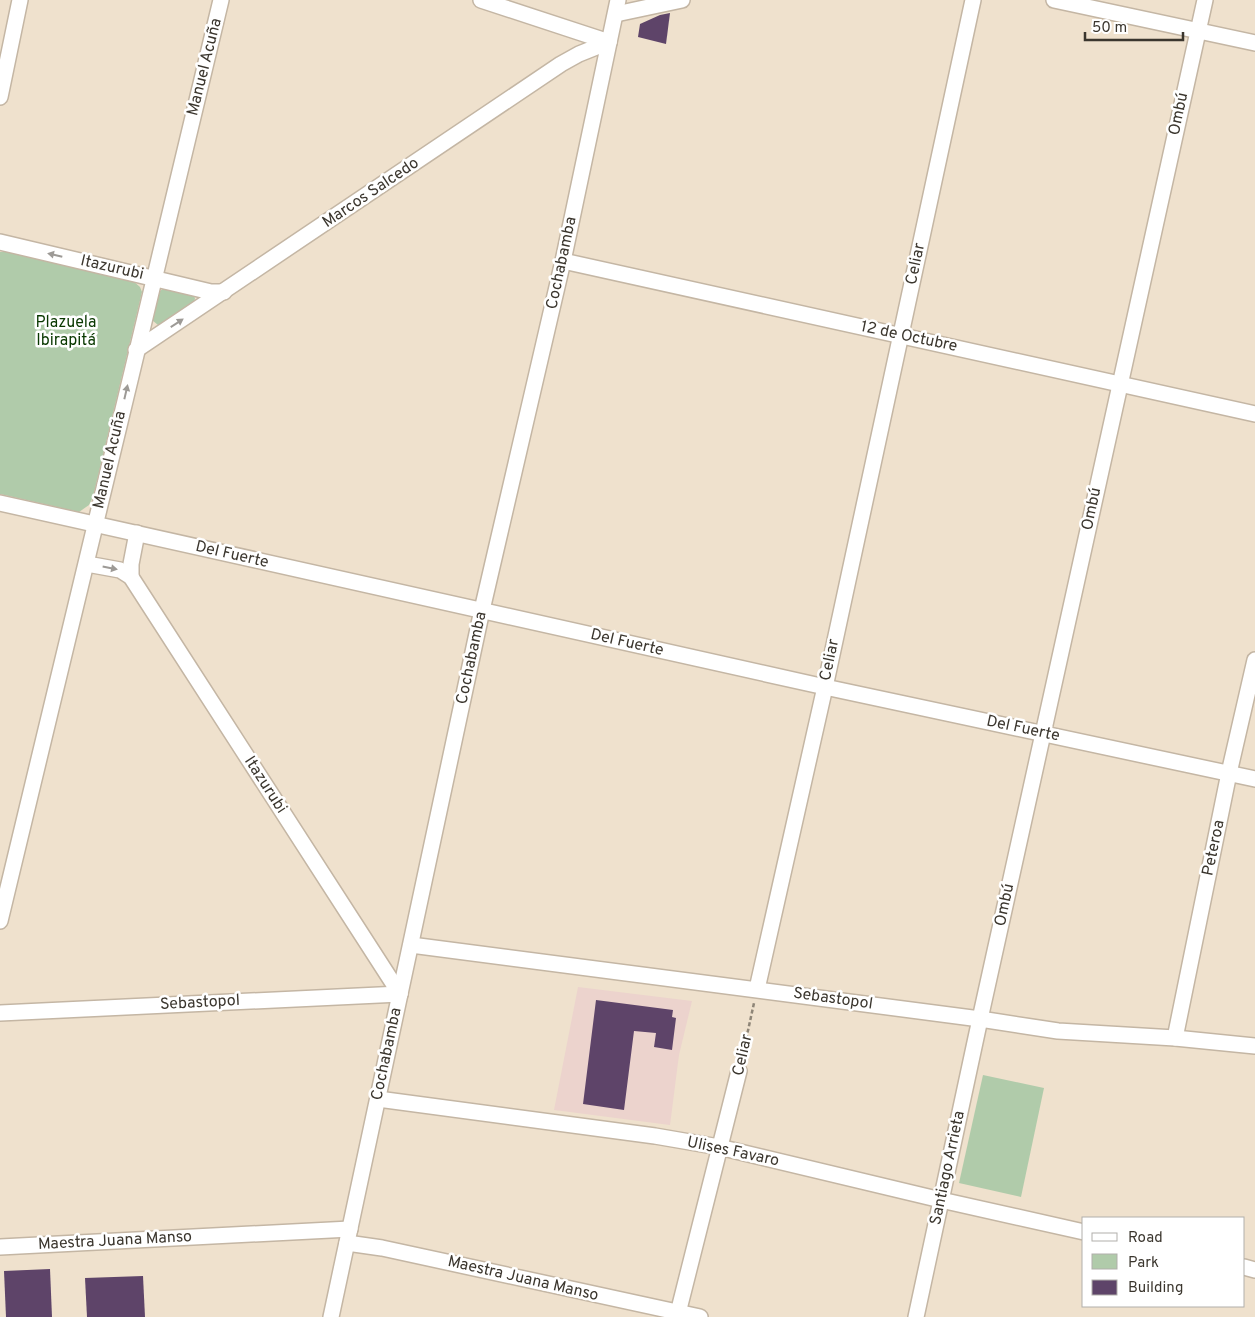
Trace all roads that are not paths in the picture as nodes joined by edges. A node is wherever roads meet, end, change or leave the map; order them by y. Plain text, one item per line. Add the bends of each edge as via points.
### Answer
1 (20, 0) edge
2 (221, 0) edge
3 (481, 0) edge
4 (682, 0) edge
5 (973, 0) edge
6 (1054, 0) edge
7 (1205, 0) edge
8 (617, 7) edge
9 (1198, 30) junction
10 (609, 42) junction
11 (1255, 43) edge
12 (0, 97) edge
13 (0, 242) edge
14 (563, 261) junction
15 (154, 277) junction
16 (224, 292) junction
17 (900, 335) junction
18 (136, 350) junction
19 (1120, 384) junction
20 (1255, 414) edge
21 (0, 503) edge
22 (95, 525) junction
23 (138, 534) junction
24 (87, 564) junction
25 (131, 576) junction
26 (482, 610) junction
27 (1255, 660) edge
28 (825, 687) junction
29 (1043, 733) junction
30 (1229, 773) junction
31 (1255, 779) edge
32 (0, 921) edge
33 (411, 945) junction
34 (757, 989) junction
35 (400, 994) junction
36 (0, 1013) edge
37 (980, 1019) junction
38 (1175, 1038) junction
39 (1255, 1046) edge
40 (739, 1071) road end
41 (378, 1099) junction
42 (719, 1147) junction
43 (942, 1200) junction
44 (1082, 1232) edge
45 (348, 1236) junction
46 (0, 1247) edge
47 (678, 1315) edge
48 (331, 1317) edge
49 (700, 1317) edge
50 (916, 1317) edge

1 - 12 street
2 - 15 street, Manuel Acuña
3 - 10 street
4 - 8 street
5 - 17 street, Celiar
6 - 9 street
7 - 9 street, Ombú
8 - 10 street, Cochabamba
9 - 11 street
9 - 19 street, Ombú
10 - 14 street, Cochabamba
10 - 16 street, Marcos Salcedo via 561,64
15 -> 13 street, Itazurubi
14 - 17 street, 12 de Octubre
14 - 26 street, Cochabamba
15 - 16 street, Itazurubi via 211,292
15 - 18 street, Manuel Acuña
18 -> 16 street, Marcos Salcedo
17 - 19 street, 12 de Octubre
17 - 28 street, Celiar
22 -> 18 street, Manuel Acuña
19 - 20 street, 12 de Octubre
19 - 29 street, Ombú
21 - 22 street, Del Fuerte
22 - 23 street, Del Fuerte
22 - 24 street, Manuel Acuña
23 - 25 street
23 - 26 street, Del Fuerte
24 -> 25 street via 120,570
24 - 32 street, Manuel Acuña
25 - 35 street, Itazurubi
26 - 28 street, Del Fuerte
26 - 33 street, Cochabamba
27 - 30 street, Peteroa
28 - 29 street, Del Fuerte
28 - 34 street, Celiar
29 - 30 street, Del Fuerte
29 - 37 street, Ombú
30 - 31 street, Del Fuerte
30 - 38 street, Peteroa
33 - 34 street, Sebastopol
33 - 35 street, Cochabamba
34 - 37 street, Sebastopol
35 - 36 street, Sebastopol
35 - 41 street, Cochabamba
37 - 38 street, Sebastopol via 1058,1032
37 - 43 street, Santiago Arrieta
38 - 39 street, Sebastopol
40 - 42 street, Celiar
41 - 42 street, Ulises Favaro
41 - 45 street, Cochabamba
42 - 43 street, Ulises Favaro
42 - 47 street, Celiar
43 - 44 street, Ulises Favaro
43 - 50 street, Santiago Arrieta
45 - 46 street, Maestra Juana Manso
45 - 47 street, Maestra Juana Manso via 382,1248
45 - 48 street, Cochabamba
47 - 49 street, Maestra Juana Manso

